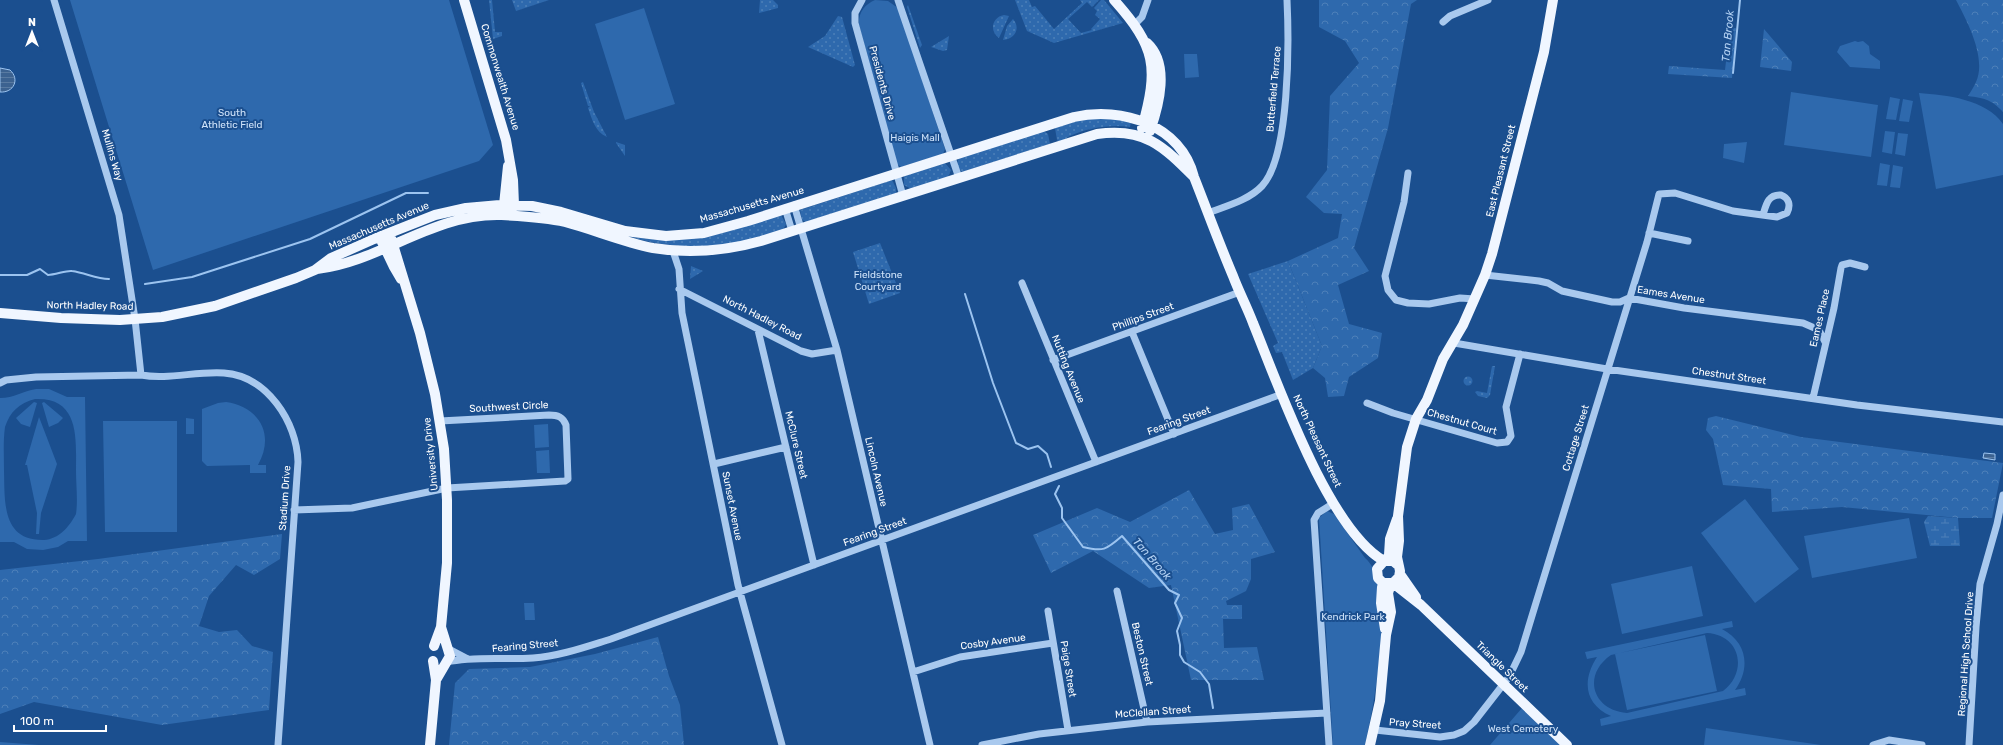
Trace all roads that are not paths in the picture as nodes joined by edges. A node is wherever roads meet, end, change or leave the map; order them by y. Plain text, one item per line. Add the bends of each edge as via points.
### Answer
1 (54, 0) edge
2 (464, 0) edge
3 (862, 0) edge
4 (898, 0) edge
5 (1114, 0) edge
6 (1148, 0) edge
7 (1287, 0) edge
8 (1488, 0) edge
9 (1553, 0) edge
10 (1443, 22) dead end
11 (1134, 25) junction
12 (1148, 123) junction
13 (1144, 137) junction
14 (952, 156) junction
15 (896, 173) junction
16 (1408, 173) dead end
17 (1194, 177) junction
18 (959, 178) junction
19 (903, 196) junction
20 (509, 205) junction
21 (790, 207) junction
22 (1208, 213) junction
23 (1763, 215) dead end
24 (508, 216) junction
25 (796, 230) junction
26 (1649, 233) junction
27 (387, 240) junction
28 (1688, 241) dead end
29 (673, 250) junction
30 (687, 251) junction
31 (1864, 267) dead end
32 (679, 269) junction
33 (315, 270) joint
34 (1485, 275) junction
35 (1022, 283) dead end
36 (679, 289) junction
37 (1240, 292) junction
38 (1629, 298) junction
39 (1474, 299) junction
40 (0, 313) edge
41 (135, 319) junction
42 (758, 330) junction
43 (1132, 332) junction
44 (1825, 342) junction
45 (1454, 343) junction
46 (837, 350) junction
47 (1520, 354) junction
48 (1054, 360) junction
49 (1607, 369) junction
50 (141, 375) junction
51 (0, 383) edge
52 (1282, 394) junction
53 (1813, 398) junction
54 (1367, 403) dead end
55 (1416, 419) junction
56 (440, 421) junction
57 (2003, 422) edge
58 (1174, 434) junction
59 (786, 447) junction
60 (1096, 462) junction
61 (714, 464) junction
62 (447, 488) junction
63 (2003, 495) edge
64 (1334, 503) junction
65 (294, 510) junction
66 (1398, 516) junction
67 (1353, 532) junction
68 (882, 540) junction
69 (1385, 561) junction
70 (814, 564) junction
71 (1377, 569) junction
72 (1399, 570) junction
73 (1380, 580) junction
74 (1392, 583) junction
75 (1117, 591) dead end
76 (740, 593) junction
77 (1405, 594) junction
78 (1421, 605) junction
79 (1390, 607) junction
80 (1048, 611) dead end
81 (441, 627) junction
82 (1386, 635) junction
83 (1053, 643) junction
84 (434, 646) junction
85 (448, 648) junction
86 (468, 659) junction
87 (433, 661) junction
88 (446, 662) junction
89 (913, 672) junction
90 (436, 680) junction
91 (1504, 685) junction
92 (1327, 713) junction
93 (1147, 722) junction
94 (1068, 730) junction
95 (1375, 730) junction
96 (278, 745) edge
97 (430, 745) edge
98 (782, 745) edge
99 (930, 745) edge
100 (982, 745) edge
101 (1329, 745) edge
102 (1370, 745) edge
103 (1567, 745) edge
104 (1873, 745) edge
105 (1922, 745) edge
106 (1969, 745) edge

1 - 41 street, Mullins Way via 119,214
2 - 20 main road, Commonwealth Avenue via 504,128 509,162 505,180
3 - 15 street, Presidents Drive via 855,13 856,23
4 - 14 street
5 - 11 main road
6 - 11 street via 1142,17
7 - 22 street, Butterfield Terrace via 1289,44 1286,100 1278,150 1272,168 1266,182 1254,193
8 - 10 street via 1455,13
9 - 34 main road, East Pleasant Street via 1542,59
11 - 12 main road via 1156,53 1160,70
12 - 13 main road
12 - 14 main road, Massachusetts Avenue via 1114,114 1081,116
12 - 17 main road, North Pleasant Street via 1165,133 1180,147 1191,164
13 - 17 main road, North Pleasant Street via 1172,154
13 - 18 main road, Massachusetts Avenue via 1121,132 1098,134
14 - 15 main road, Massachusetts Avenue
14 - 18 street
15 - 19 street, Presidents Drive
15 - 21 main road, Massachusetts Avenue
16 - 39 street via 1404,202 1384,276 1388,290 1396,300 1408,303 1429,304 1460,298
17 - 22 main road, North Pleasant Street
18 - 19 main road, Massachusetts Avenue
19 - 25 main road, Massachusetts Avenue
20 - 21 main road, Massachusetts Avenue via 552,210 625,231 666,236 712,231
20 - 24 main road, Commonwealth Avenue
20 - 27 main road, Massachusetts Avenue via 445,212
21 - 25 street, Lincoln Avenue
22 - 37 main road, North Pleasant Street
23 - 26 street, Cottage Street via 1733,211 1676,193 1659,194
24 - 27 main road, Massachusetts Avenue via 486,216 456,221
24 - 29 main road, Massachusetts Avenue via 558,220 644,246
25 - 30 main road, Massachusetts Avenue via 735,247
25 - 46 street, Lincoln Avenue
26 - 28 street
26 - 38 street, Cottage Street
27 - 33 main road, Massachusetts Avenue via 331,258
27 - 56 main road, University Drive via 401,265 404,283 420,332
29 - 30 main road, Massachusetts Avenue
29 - 32 street, Sunset Avenue
30 - 32 street, Sunset Avenue
31 - 44 street, Eames Place via 1850,262 1842,265
32 - 36 street, Sunset Avenue
33 - 41 main road, North Hadley Road via 215,306 162,317
34 - 38 street, Eames Avenue via 1539,281 1562,291 1612,302
34 - 39 main road, East Pleasant Street
35 - 48 street, Nutting Avenue
36 - 42 street, North Hadley Road
36 - 61 street, Sunset Avenue
37 - 43 street, Phillips Street
37 - 52 main road, North Pleasant Street
38 - 44 street, Eames Avenue via 1808,324 1819,330
38 - 49 street, Cottage Street
39 - 45 main road, East Pleasant Street
40 - 41 main road, North Hadley Road via 89,320
41 - 50 street
42 - 46 street, North Hadley Road via 806,353
42 - 59 street, McClure Street
43 - 48 street, Phillips Street
43 - 58 street
44 - 53 street, Eames Place
45 - 47 street, Chestnut Street
45 - 55 main road, East Pleasant Street via 1453,351 1439,372
46 - 68 street, Lincoln Avenue
47 - 49 street, Chestnut Street
47 - 55 street, Chestnut Court via 1506,407 1511,436 1507,442 1497,443
48 - 60 street, Nutting Avenue
49 - 53 street, Chestnut Street
49 - 91 street, Cottage Street via 1521,652
50 - 51 street, Stadium Drive via 36,377
50 - 65 street, Stadium Drive via 156,378 224,373 243,378 268,395 288,420 296,442 298,462
52 - 58 street, Fearing Street
52 - 64 main road, North Pleasant Street via 1311,460
53 - 57 street, Chestnut Street
54 - 55 street
55 - 66 main road, East Pleasant Street via 1406,453
56 - 62 main road, University Drive
56 - 62 street, Southwest Circle via 549,414 562,418 566,425 569,475 567,481
58 - 60 street, Fearing Street
59 - 61 street
59 - 70 street, McClure Street
60 - 68 street, Fearing Street
61 - 76 street, Sunset Avenue
62 - 65 street via 352,508
62 - 81 main road, University Drive via 447,563
63 - 106 street, Regional High School Drive via 1980,584
64 - 67 main road
64 - 92 street, North Pleasant Street via 1318,513 1314,520
65 - 96 street, Stadium Drive
66 - 69 main road, East Pleasant Street via 1390,539 1389,555
66 - 72 main road, East Pleasant Street via 1399,540 1396,557
67 - 69 main road via 1372,553
67 - 71 main road via 1360,547
68 - 70 street, Fearing Street
68 - 89 street, Lincoln Avenue
69 - 71 main road
69 - 72 main road via 1393,561
70 - 76 street, Fearing Street
71 - 73 main road
72 - 74 main road via 1398,580
72 - 78 main road, Triangle Street
73 - 74 main road via 1387,584
73 - 82 main road
74 - 77 main road, Triangle Street
74 - 79 main road via 1388,598
75 - 93 street, Beston Street
76 - 86 street, Fearing Street via 645,628 568,652 535,657
76 - 98 street, Sunset Avenue
77 - 78 main road, Triangle Street
77 - 79 main road via 1397,598
78 - 91 main road, Triangle Street
79 - 82 main road
80 - 83 street, Paige Street
81 - 84 main road, University Drive
81 - 85 main road, University Drive
82 - 95 main road
83 - 89 street, Cosby Avenue via 960,657
83 - 94 street, Paige Street
84 - 85 main road via 441,644
84 - 87 main road, University Drive via 430,654
85 - 86 street, Fearing Street
85 - 88 main road, University Drive via 450,656
86 - 88 street, Fearing Street
87 - 88 main road via 440,664
87 - 90 main road, University Drive
88 - 90 main road, University Drive
89 - 99 street, Lincoln Avenue
90 - 97 main road, University Drive
91 - 95 street, Pray Street via 1474,722 1464,731 1454,735 1422,736
91 - 103 main road, Triangle Street
92 - 93 street, McClellan Street
92 - 101 street, North Pleasant Street
93 - 94 street, McClellan Street
94 - 100 street, McClellan Street
95 - 102 main road
104 - 105 street via 1889,740

